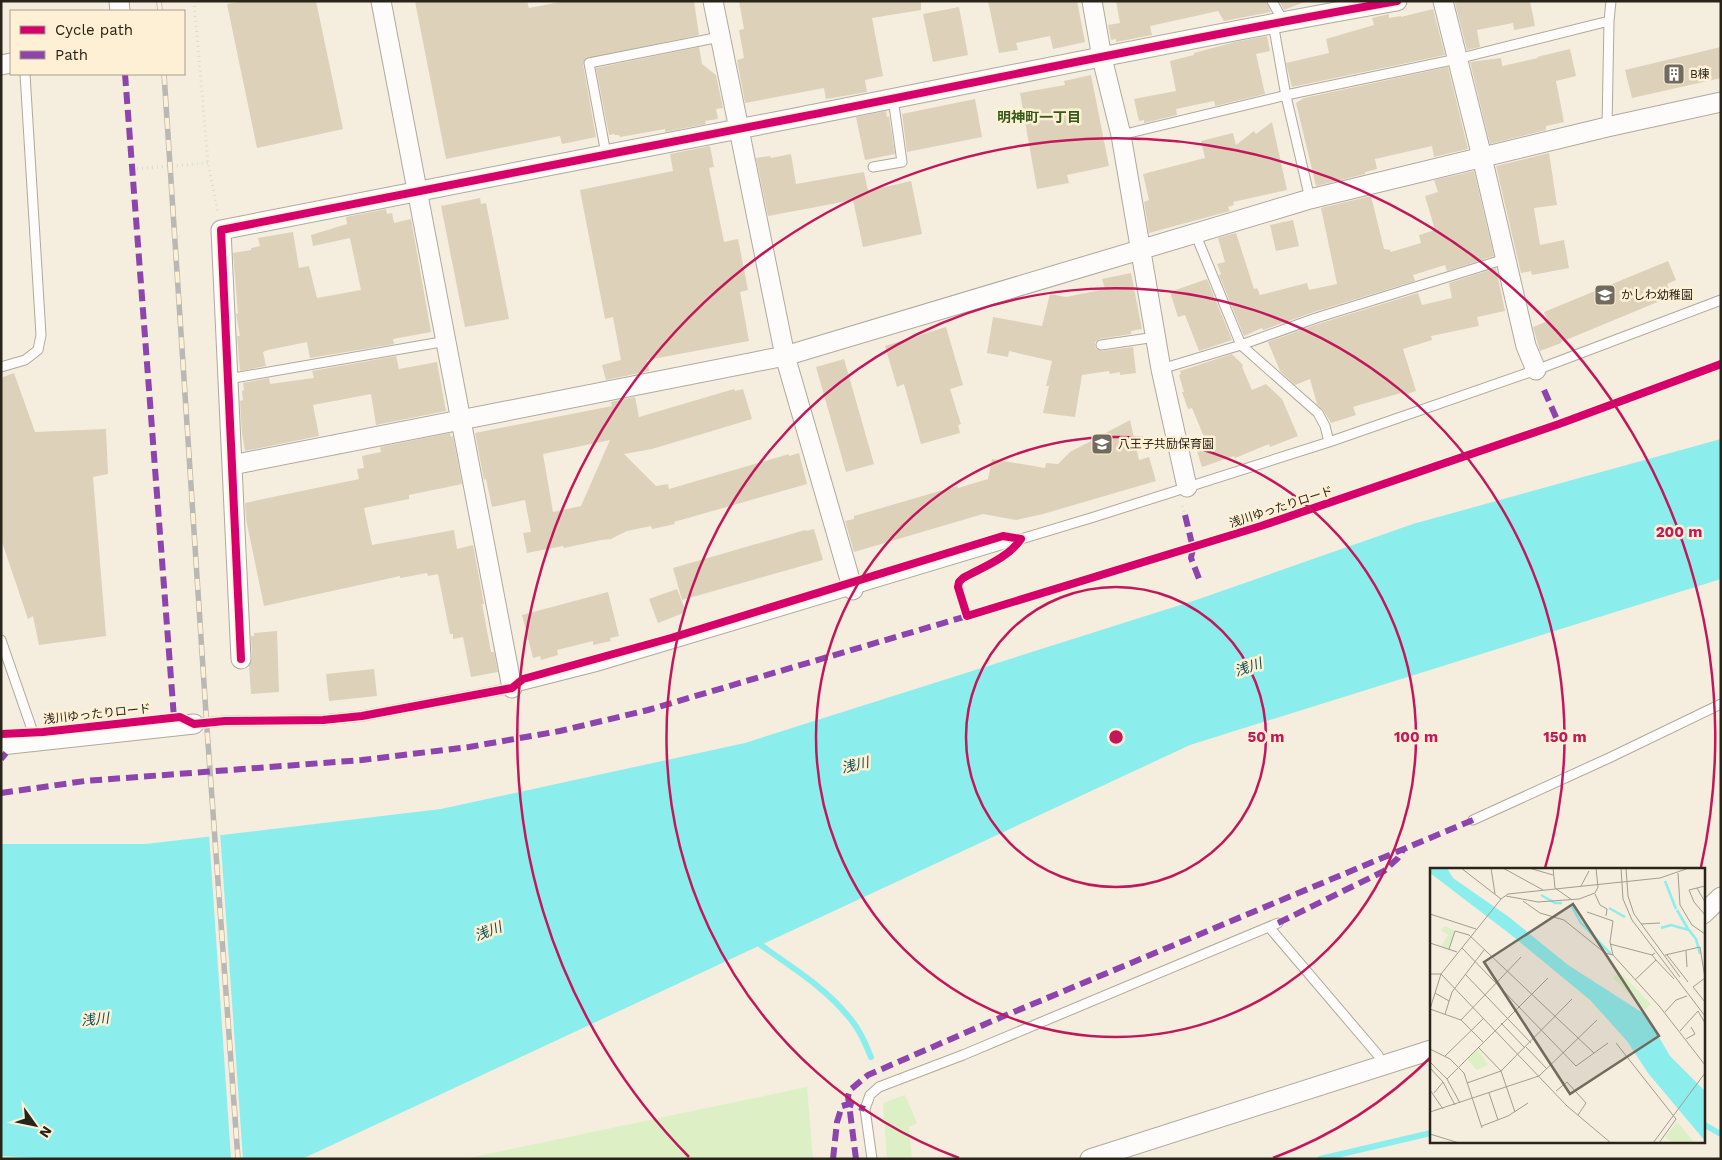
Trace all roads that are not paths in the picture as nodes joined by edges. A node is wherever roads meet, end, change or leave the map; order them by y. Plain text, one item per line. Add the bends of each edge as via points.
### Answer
1 (381, 1) edge
2 (712, 1) edge
3 (1092, 1) edge
4 (1272, 1) edge
5 (1397, 1) edge
6 (1443, 1) edge
7 (1611, 1) edge
8 (1609, 21) junction
9 (1278, 22) junction
10 (720, 37) junction
11 (1102, 58) junction
12 (1457, 59) junction
13 (25, 75) edge
14 (1286, 96) junction
15 (893, 98) junction
16 (1721, 102) edge
17 (1607, 127) junction
18 (738, 129) junction
19 (1121, 135) junction
20 (606, 154) junction
21 (1482, 157) junction
22 (873, 167) dead end
23 (417, 190) junction
24 (1310, 199) junction
25 (1195, 233) junction
26 (1142, 249) junction
27 (1505, 260) junction
28 (1721, 300) edge
29 (1156, 337) junction
30 (447, 341) junction
31 (1101, 345) dead end
32 (1240, 345) junction
33 (785, 356) junction
34 (1, 367) edge
35 (1161, 369) junction
36 (1536, 370) junction
37 (228, 379) junction
38 (460, 420) junction
39 (1329, 442) junction
40 (232, 465) junction
41 (1187, 487) junction
42 (853, 590) junction
43 (1, 640) edge
44 (241, 659) dead end
45 (512, 688) junction
46 (1721, 704) edge
47 (194, 724) joint
48 (36, 742) junction
49 (1, 744) edge
50 (1473, 820) dead end
51 (1721, 898) edge
52 (1704, 913) edge
53 (1430, 1050) edge
54 (1382, 1065) junction
55 (872, 1159) edge
56 (1090, 1159) edge

1 - 23 street
2 - 10 street
3 - 11 street
4 - 9 lane
5 - 9 street
6 - 12 street
7 - 8 lane
8 - 12 lane
8 - 17 lane
9 - 11 street
9 - 14 lane
10 - 18 street
10 - 20 lane via 589,63
11 - 15 street
11 - 19 street
12 - 14 lane
12 - 21 street
13 - 34 lane via 41,336 38,350 26,360
14 - 19 lane
14 - 24 lane
15 - 18 street
15 - 22 lane via 902,162
16 - 17 street
17 - 21 street
18 - 20 street
18 - 33 street
19 - 26 street
20 - 23 street
21 - 24 street
21 - 27 street
23 - 30 street
23 - 37 street via 221,230
24 - 25 street
25 - 26 street
25 - 32 lane
26 - 29 street
26 - 33 street
27 - 32 lane
27 - 36 street via 1526,346
28 - 36 lane
29 - 31 lane
29 - 35 street
30 - 37 lane
30 - 38 street
32 - 35 lane
32 - 39 lane via 1318,413
33 - 38 street
33 - 42 street
35 - 41 street
36 - 39 lane
37 - 40 street
38 - 40 street
38 - 45 street
39 - 41 lane
40 - 44 street
41 - 42 lane
42 - 45 lane
43 - 48 lane
45 - 47 lane via 362,716
46 - 50 lane
47 - 48 street
48 - 49 street
51 - 52 street
53 - 54 street
54 - 55 lane via 1378,1055 1274,925 879,1087 870,1095 865,1109
54 - 56 street

